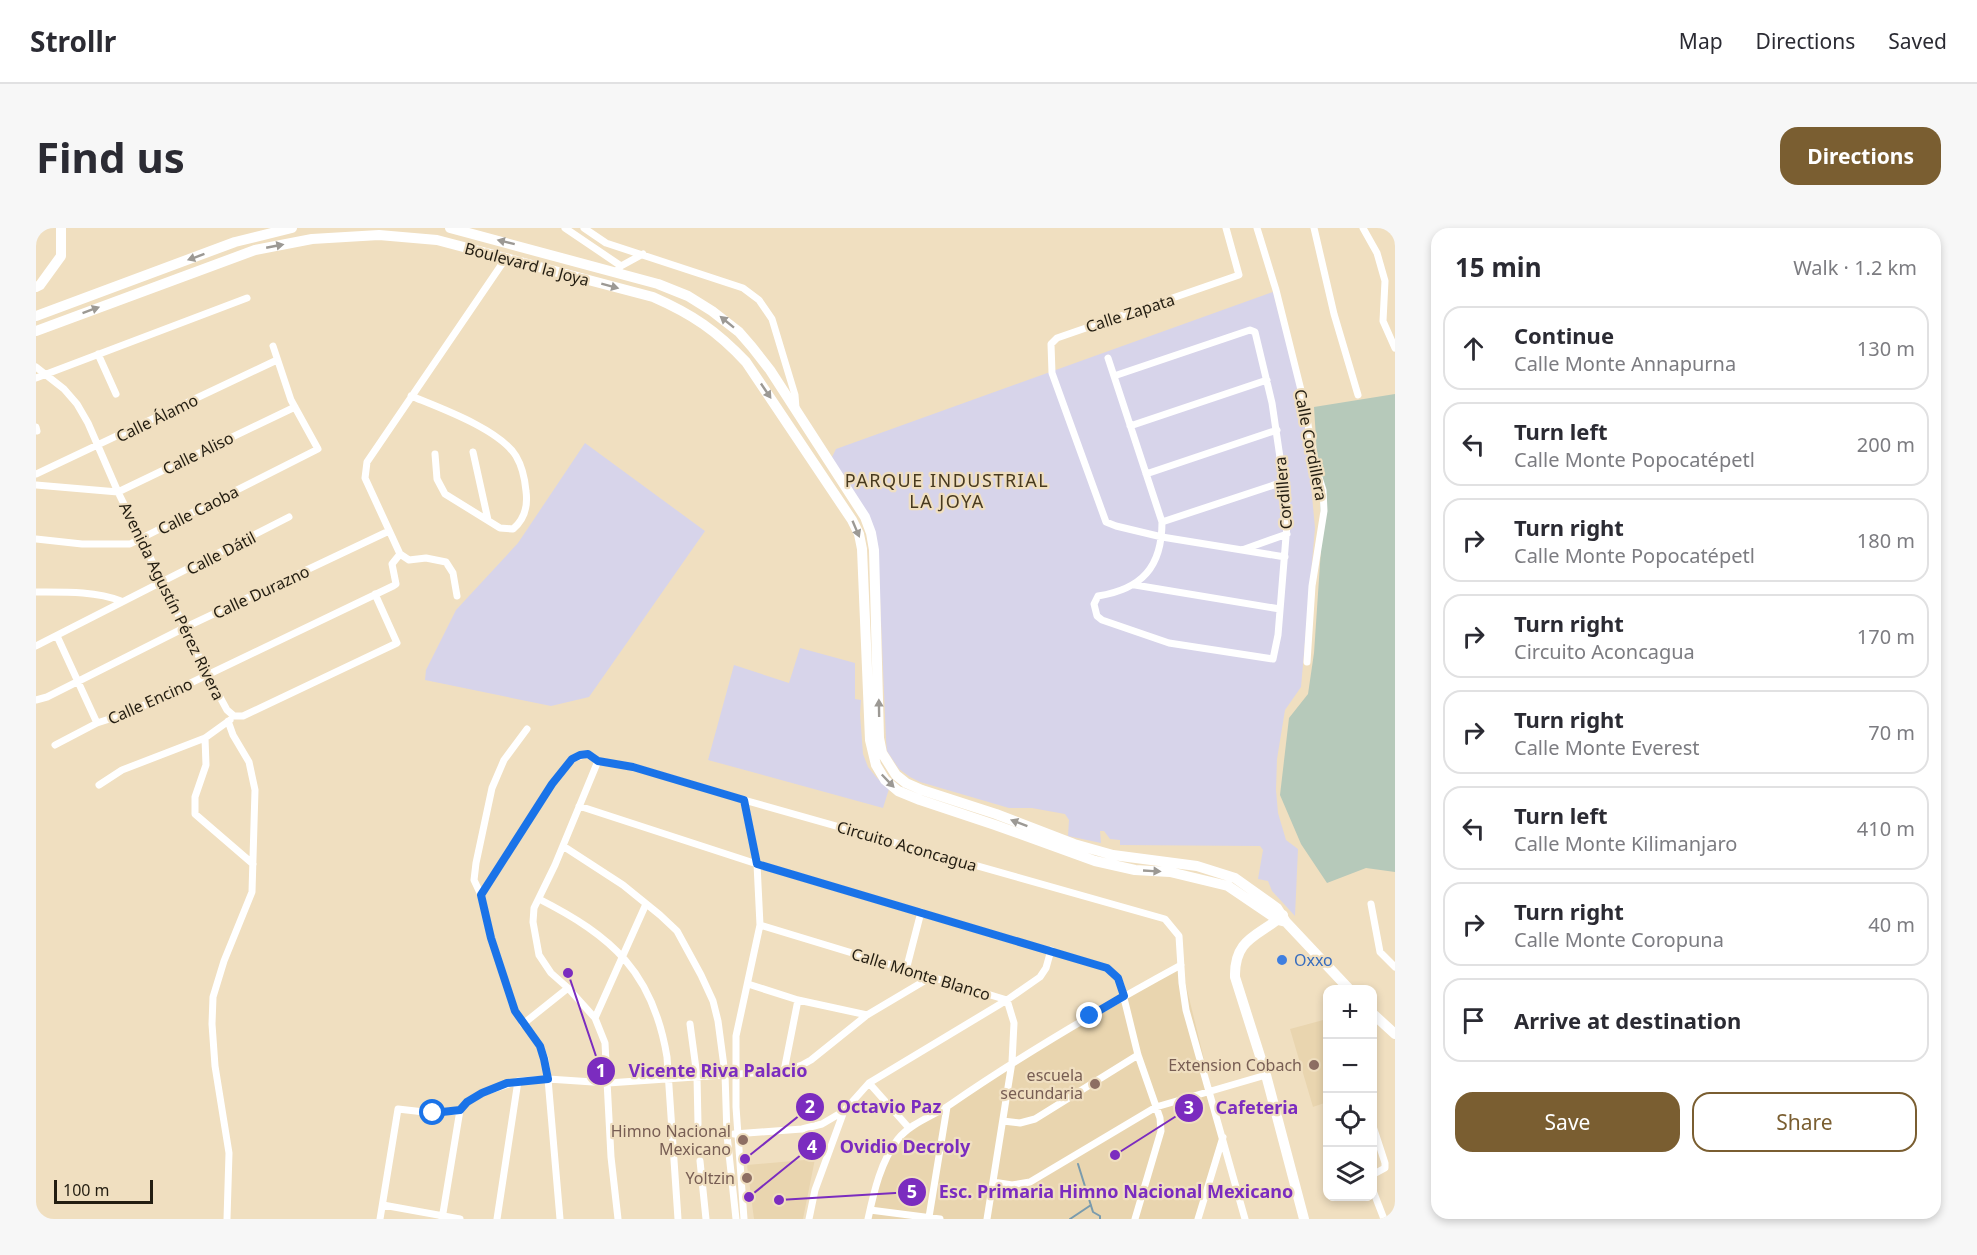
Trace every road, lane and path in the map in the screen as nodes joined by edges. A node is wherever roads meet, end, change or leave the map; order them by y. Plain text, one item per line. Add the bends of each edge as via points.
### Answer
1 (61, 228) edge
2 (292, 228) edge
3 (450, 228) edge
4 (565, 228) edge
5 (584, 228) edge
6 (1226, 228) edge
7 (1257, 228) edge
8 (1314, 228) edge
9 (1363, 228) edge
10 (643, 254) junction
11 (506, 258) junction
12 (618, 269) junction
13 (36, 287) edge
14 (247, 298) dead end
15 (36, 316) edge
16 (36, 331) edge
17 (273, 346) dead end
18 (1395, 348) edge
19 (98, 354) junction
20 (1108, 358) dead end
21 (277, 360) junction
22 (36, 367) edge
23 (47, 374) junction
24 (1114, 376) junction
25 (36, 378) edge
26 (1267, 380) junction
27 (116, 394) dead end
28 (1358, 395) dead end
29 (411, 396) junction
30 (294, 407) junction
31 (796, 408) junction
32 (1130, 426) junction
33 (1277, 430) junction
34 (99, 446) junction
35 (473, 452) dead end
36 (435, 454) dead end
37 (36, 474) edge
38 (1146, 474) junction
39 (1283, 482) junction
40 (36, 485) edge
41 (118, 492) junction
42 (289, 517) dead end
43 (488, 520) junction
44 (1162, 522) junction
45 (389, 531) junction
46 (1287, 534) junction
47 (1162, 537) junction
48 (36, 538) edge
49 (141, 538) junction
50 (1240, 551) junction
51 (400, 554) junction
52 (1286, 557) junction
53 (164, 582) junction
54 (1135, 585) junction
55 (36, 592) edge
56 (375, 594) junction
57 (457, 596) dead end
58 (121, 602) junction
59 (1280, 609) junction
60 (186, 627) junction
61 (57, 636) junction
62 (36, 646) edge
63 (1307, 662) dead end
64 (208, 675) junction
65 (77, 680) junction
66 (36, 700) edge
67 (231, 718) junction
68 (97, 723) junction
69 (527, 729) dead end
70 (205, 738) junction
71 (55, 745) dead end
72 (598, 761) junction
73 (99, 785) dead end
74 (744, 800) junction
75 (579, 807) junction
76 (563, 846) junction
77 (254, 864) junction
78 (757, 864) junction
79 (481, 895) junction
80 (539, 899) junction
81 (646, 904) junction
82 (1371, 904) dead end
83 (921, 912) junction
84 (1283, 919) junction
85 (760, 925) junction
86 (1051, 950) junction
87 (623, 956) junction
88 (1181, 965) junction
89 (1395, 967) edge
90 (906, 970) junction
91 (931, 977) junction
92 (748, 984) junction
93 (1345, 985) edge
94 (568, 988) junction
95 (1124, 996) junction
96 (798, 1000) junction
97 (1007, 1000) junction
98 (867, 1015) junction
99 (1377, 1017) edge
100 (595, 1018) junction
101 (523, 1024) junction
102 (690, 1024) dead end
103 (1395, 1034) edge
104 (1138, 1055) junction
105 (1012, 1062) junction
106 (784, 1071) junction
107 (725, 1074) junction
108 (735, 1074) junction
109 (1266, 1075) junction
110 (697, 1076) junction
111 (548, 1079) junction
112 (668, 1079) junction
113 (518, 1081) junction
114 (608, 1083) junction
115 (869, 1083) junction
116 (1209, 1091) junction
117 (947, 1107) junction
118 (1156, 1107) junction
119 (460, 1110) junction
120 (844, 1111) junction
121 (1003, 1121) junction
122 (698, 1124) dead end
123 (909, 1128) junction
124 (739, 1134) junction
125 (727, 1135) junction
126 (1223, 1137) junction
127 (1377, 1138) edge
128 (700, 1161) dead end
129 (1377, 1172) edge
130 (993, 1182) junction
131 (1377, 1201) edge
132 (383, 1204) junction
133 (870, 1210) junction
134 (442, 1217) edge
135 (559, 1217) edge
136 (928, 1217) junction
137 (227, 1219) edge
138 (380, 1219) edge
139 (460, 1219) edge
140 (498, 1219) edge
141 (618, 1219) edge
142 (678, 1219) edge
143 (706, 1219) edge
144 (736, 1219) edge
145 (744, 1219) edge
146 (809, 1219) edge
147 (868, 1219) edge
148 (940, 1219) edge
149 (987, 1219) edge
150 (1135, 1219) edge
151 (1198, 1219) edge
152 (1245, 1219) edge
153 (1304, 1219) edge
154 (1383, 1219) edge

1 - 13 main road via 61,256
2 -> 15 main road via 235,242
12 -> 3 main road, Boulevard la Joya
4 - 12 street
5 - 10 street via 606,243
6 - 47 street, Calle Zapata via 1239,275 1057,338 1051,344 1052,373 1106,522
7 - 63 street, Calle Cordillera via 1302,394 1323,490
8 - 28 street
9 - 18 street via 1377,253 1385,281 1383,321
10 - 12 street
10 - 31 street via 743,288 759,300 771,319
16 -> 11 main road, Boulevard la Joya via 255,250 312,239 379,235 425,239
11 - 29 street
11 -> 84 main road, Boulevard la Joya via 653,297 683,310 746,362 859,534 870,740 876,765 885,780 920,800 1072,854 1114,866 1170,872 1228,886
31 -> 12 main road, Boulevard la Joya via 739,332 688,296
14 - 19 street
17 - 21 street
19 - 23 street
19 - 27 street
20 - 24 street
21 - 30 street
21 - 34 street, Calle Álamo
22 - 23 street, Avenida Agustín Pérez Rivera
23 - 25 street
23 - 34 street, Avenida Agustín Pérez Rivera via 77,404
24 - 26 street, Cordillera via 1253,330
24 - 32 street
26 - 32 street
26 - 33 street, Cordillera
29 - 43 street via 484,430 516,456 525,485 522,522 513,529 500,528
29 - 45 street via 365,469 365,478
30 - 41 street, Calle Aliso
30 - 49 street, Calle Caoba via 318,449
84 -> 31 main road, Boulevard la Joya via 1258,893 1235,878 1074,844 922,790 896,775 882,753 879,738 872,533 860,507
32 - 38 street
33 - 38 street
33 - 39 street, Cordillera
34 - 37 street, Calle Álamo
34 - 41 street, Avenida Agustín Pérez Rivera
35 - 43 street
36 - 43 street via 437,479 445,494
38 - 44 street
39 - 44 street
39 - 46 street, Cordillera
40 - 41 street
41 - 49 street, Avenida Agustín Pérez Rivera
42 - 53 street, Calle Dátil
44 - 47 street
45 - 51 street
45 - 60 street, Calle Durazno
46 - 50 street
46 - 52 street, Cordillera
47 - 50 street
47 - 54 street via 1157,558
48 - 49 street, Calle Caoba via 112,545 130,544
49 - 53 street, Avenida Agustín Pérez Rivera
50 - 52 street
51 - 56 street, Calle Encino via 392,564 396,584
51 - 57 street via 409,560 446,562 453,573
52 - 59 street, Cordillera
53 - 58 street, Calle Dátil
53 - 60 street, Avenida Agustín Pérez Rivera
54 - 59 street
54 - 59 street, Cordillera via 1098,596 1094,604 1097,616 1169,643 1273,659
55 - 58 street via 96,595
56 - 64 street, Calle Encino
56 - 67 street, Avenida Agustín Pérez Rivera via 397,643 243,716
58 - 61 street, Calle Dátil
60 - 64 street, Avenida Agustín Pérez Rivera
60 - 65 street, Calle Durazno
61 - 62 street, Calle Dátil
61 - 65 street
64 - 67 street, Avenida Agustín Pérez Rivera
64 - 68 street, Calle Encino via 128,713
65 - 66 street, Calle Durazno
65 - 68 street
67 - 70 street
67 - 77 street, Avenida Agustín Pérez Rivera via 233,735 249,762 255,790
68 - 71 street, Calle Encino
69 - 79 street via 504,760 492,788 474,880
70 - 73 street via 122,770
70 - 77 street via 206,765 195,797 195,814
72 - 74 street, Circuito Aconcagua via 633,767
72 - 75 street
72 - 79 street, Circuito Aconcagua via 588,754 572,759
74 - 78 street
74 - 88 street, Circuito Aconcagua via 1165,919 1179,936
75 - 76 street
75 - 78 street
76 - 80 street
76 - 81 street
77 - 137 street, Avenida Agustín Pérez Rivera via 252,892 213,997 215,1066 229,1153
78 - 83 street
78 - 85 street
79 - 101 street via 491,938
80 - 87 street via 579,921
80 - 94 street via 533,922 539,955 550,974
81 - 87 street
81 - 107 street via 677,932 701,975 718,1021
82 - 89 street via 1380,952
83 - 86 street
83 - 90 street
84 - 93 main road
84 - 109 main road via 1250,938 1239,953 1235,968
85 - 90 street, Calle Monte Blanco
85 - 92 street
86 - 95 street via 1107,968 1118,978
86 - 97 street via 1040,976
87 - 100 street
87 - 112 street via 659,1021
88 - 95 street
88 - 116 street, Circuito Aconcagua via 1186,1010
90 - 91 street, Calle Monte Blanco
91 - 97 street, Calle Monte Blanco
91 - 98 street
92 - 96 street
92 - 108 street via 736,1036
94 - 100 street
94 - 101 street
95 - 104 street
95 - 105 street
96 - 98 street
96 - 106 street
97 - 105 street, Calle Monte Blanco via 1014,1023
97 - 115 street
98 - 106 street via 811,1060
99 - 103 main road
100 - 114 street via 605,1043
101 - 111 street via 540,1046
102 - 110 street
104 - 118 street
104 - 121 street via 1035,1119 1020,1123
105 - 117 street
105 - 121 street, Calle Monte Blanco
106 - 108 street
107 - 108 street
107 - 110 street
107 - 125 street
108 - 124 street
109 - 116 street
109 - 153 main road
110 - 112 street
110 - 122 street
111 - 113 street
111 - 114 street
111 - 135 street
112 - 114 street
112 - 142 street
113 - 119 street via 482,1093
113 - 140 street
114 - 141 street
115 - 120 street
115 - 123 street
116 - 118 street
116 - 126 street, Circuito Aconcagua
117 - 123 street
117 - 136 street
118 - 130 street via 1030,1182
118 - 150 street via 1161,1131
119 - 132 street via 433,1113 398,1109
119 - 134 street
120 - 124 street via 822,1124 802,1129
120 - 146 street via 815,1190
121 - 130 street, Calle Monte Blanco
123 - 133 street via 889,1152
124 - 125 street
124 - 145 street
125 - 144 street
126 - 151 street
126 - 152 street, Circuito Aconcagua
127 - 129 street via 1385,1163
128 - 143 street
130 - 149 street, Calle Monte Blanco
131 - 154 street
132 - 134 street
132 - 138 street
133 - 136 street
133 - 147 street
134 - 139 street
136 - 148 street

